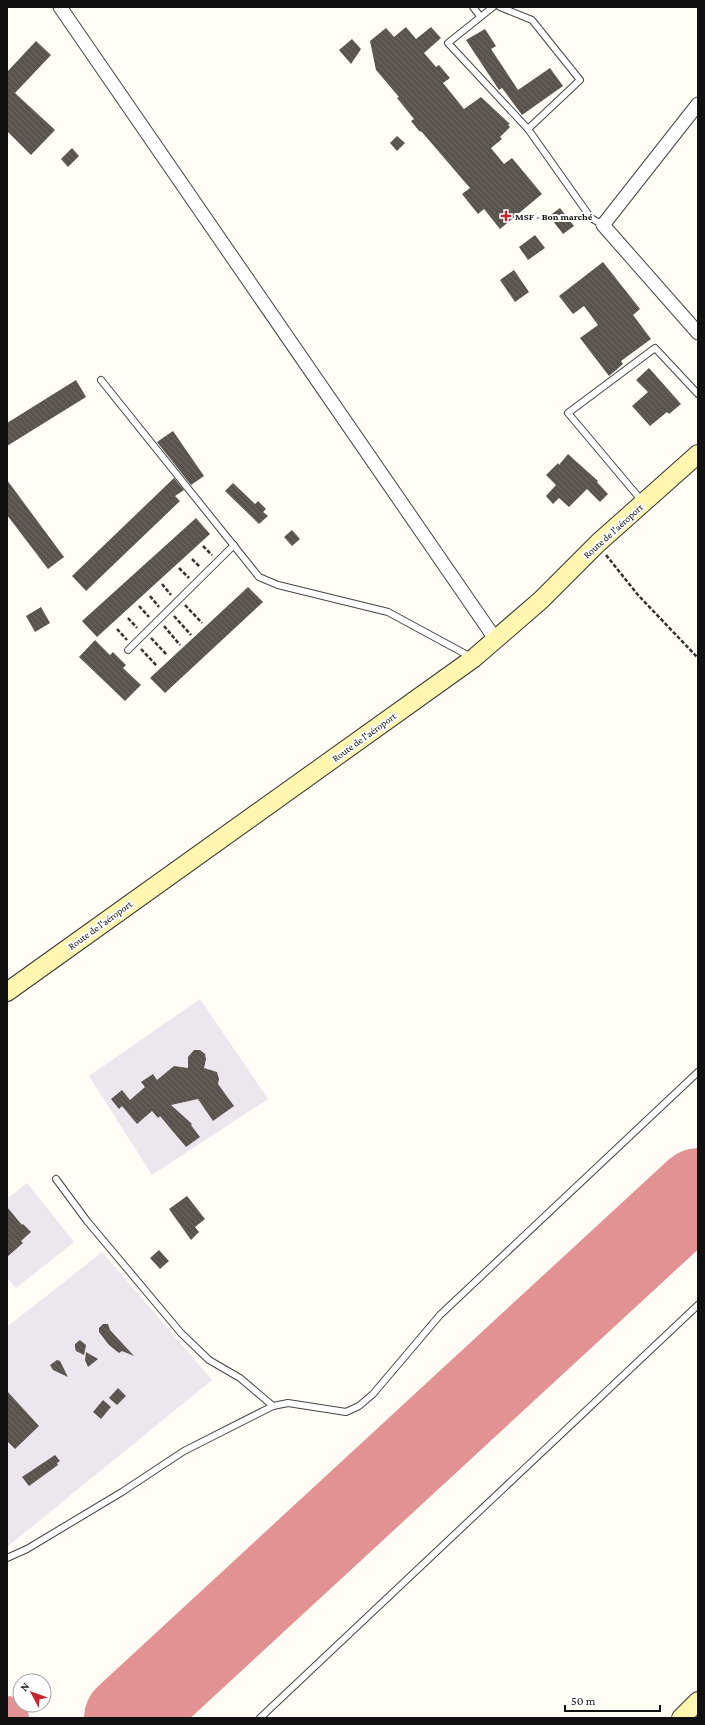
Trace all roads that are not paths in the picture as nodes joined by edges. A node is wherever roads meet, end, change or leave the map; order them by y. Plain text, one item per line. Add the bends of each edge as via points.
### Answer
1 (60, 7) edge
2 (473, 7) edge
3 (493, 7) edge
4 (500, 7) edge
5 (480, 16) junction
6 (698, 104) edge
7 (528, 129) junction
8 (603, 225) junction
9 (698, 333) edge
10 (101, 380) dead end
11 (698, 394) edge
12 (698, 454) edge
13 (643, 503) junction
14 (234, 545) junction
15 (496, 640) junction
16 (131, 646) road end
17 (474, 658) junction
18 (7, 992) edge
19 (698, 1072) edge
20 (56, 1179) dead end
21 (698, 1305) edge
22 (273, 1406) junction
23 (7, 1558) edge
24 (698, 1701) edge
25 (260, 1718) edge
26 (681, 1718) edge

1 - 15 street
2 - 5 lane
3 - 5 lane
4 - 7 lane via 532,20 580,80
5 - 7 lane via 448,43
6 - 8 street
7 - 8 lane via 591,218
8 - 9 street
10 - 14 lane
11 - 13 lane via 655,348 568,413
12 - 13 street, Route de l'aéroport
13 - 15 street, Route de l'aéroport
14 - 16 lane
14 - 17 lane via 259,576 278,585 388,612
15 - 17 street, Route de l'aéroport
17 - 18 street, Route de l'aéroport
19 - 22 lane via 440,1315 373,1394 359,1406 346,1412 288,1403
20 - 22 lane via 87,1221 181,1333 209,1360 240,1378
21 - 25 lane
22 - 23 lane via 184,1451 122,1492 27,1549
24 - 26 street

